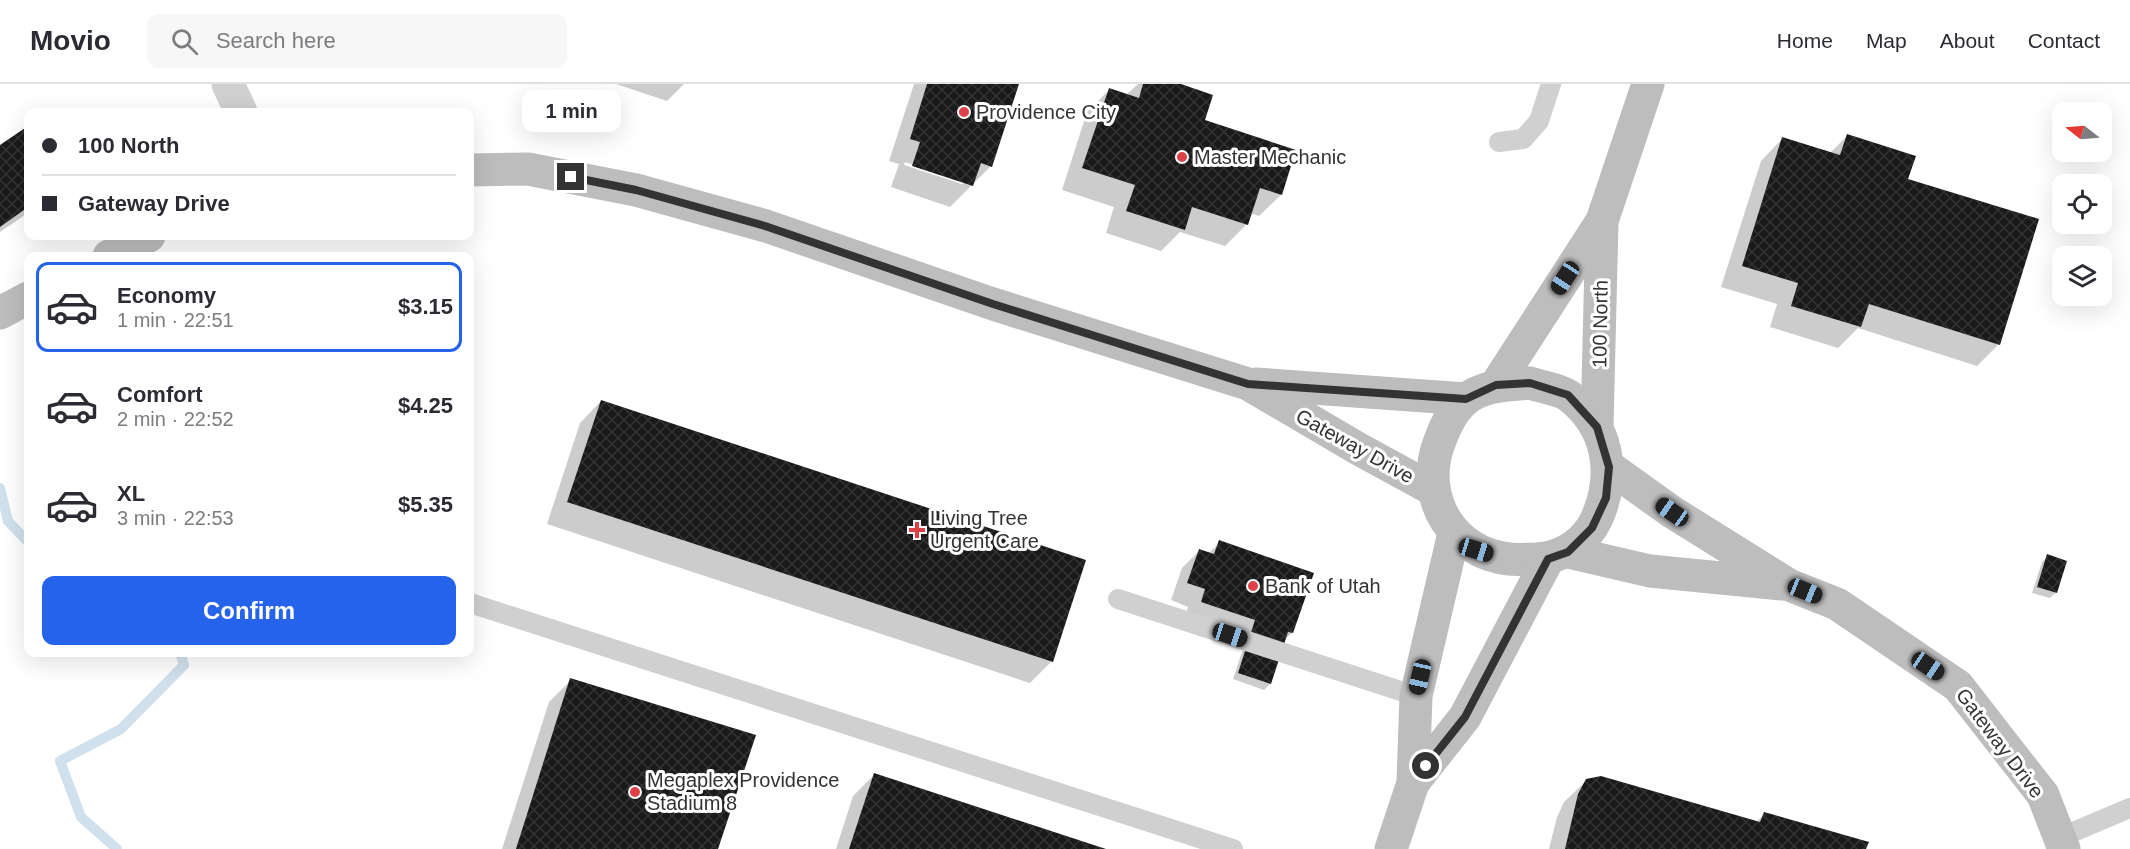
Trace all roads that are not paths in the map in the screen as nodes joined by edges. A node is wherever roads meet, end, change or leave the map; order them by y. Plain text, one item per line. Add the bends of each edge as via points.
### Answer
1 (228, 84) edge
2 (1551, 84) edge
3 (1648, 84) edge
4 (239, 108) edge
5 (1498, 142) dead end
6 (474, 170) edge
7 (1602, 221) junction
8 (141, 240) edge
9 (117, 252) edge
10 (24, 300) edge
11 (0, 313) edge
12 (1248, 384) junction
13 (1496, 385) junction
14 (1466, 399) junction
15 (1597, 427) junction
16 (1609, 467) junction
17 (1432, 489) junction
18 (1454, 533) junction
19 (1558, 555) junction
20 (1790, 585) junction
21 (1118, 599) dead end
22 (474, 604) edge
23 (1416, 696) junction
24 (1413, 783) junction
25 (2130, 808) edge
26 (2061, 843) edge
27 (1233, 849) edge
28 (1391, 849) edge

1 - 4 street
2 - 5 lane via 1539,121 1522,139
3 - 7 main road, 100 North
6 - 12 main road, Gateway Drive via 528,169 636,190 765,226 993,304
7 - 13 main road, 100 North
7 - 15 main road, 100 North
8 - 9 main road
10 - 11 main road
12 - 14 main road, Gateway Drive
12 - 17 main road, Gateway Drive
13 - 14 main road
13 - 15 main road via 1530,383 1568,395
14 - 17 main road via 1446,423 1435,454
15 - 16 main road
16 - 19 main road via 1606,498 1592,528
16 - 20 main road, Gateway Drive via 1672,512
17 - 18 main road via 1439,510
18 - 19 main road via 1476,550 1508,560
18 - 23 main road
19 - 20 main road, Gateway Drive via 1650,571
19 - 24 main road via 1465,717
20 - 26 main road, Gateway Drive via 1837,604 1958,686 2043,795
21 - 23 lane
22 - 27 lane
23 - 24 main road
24 - 28 main road
25 - 26 lane

